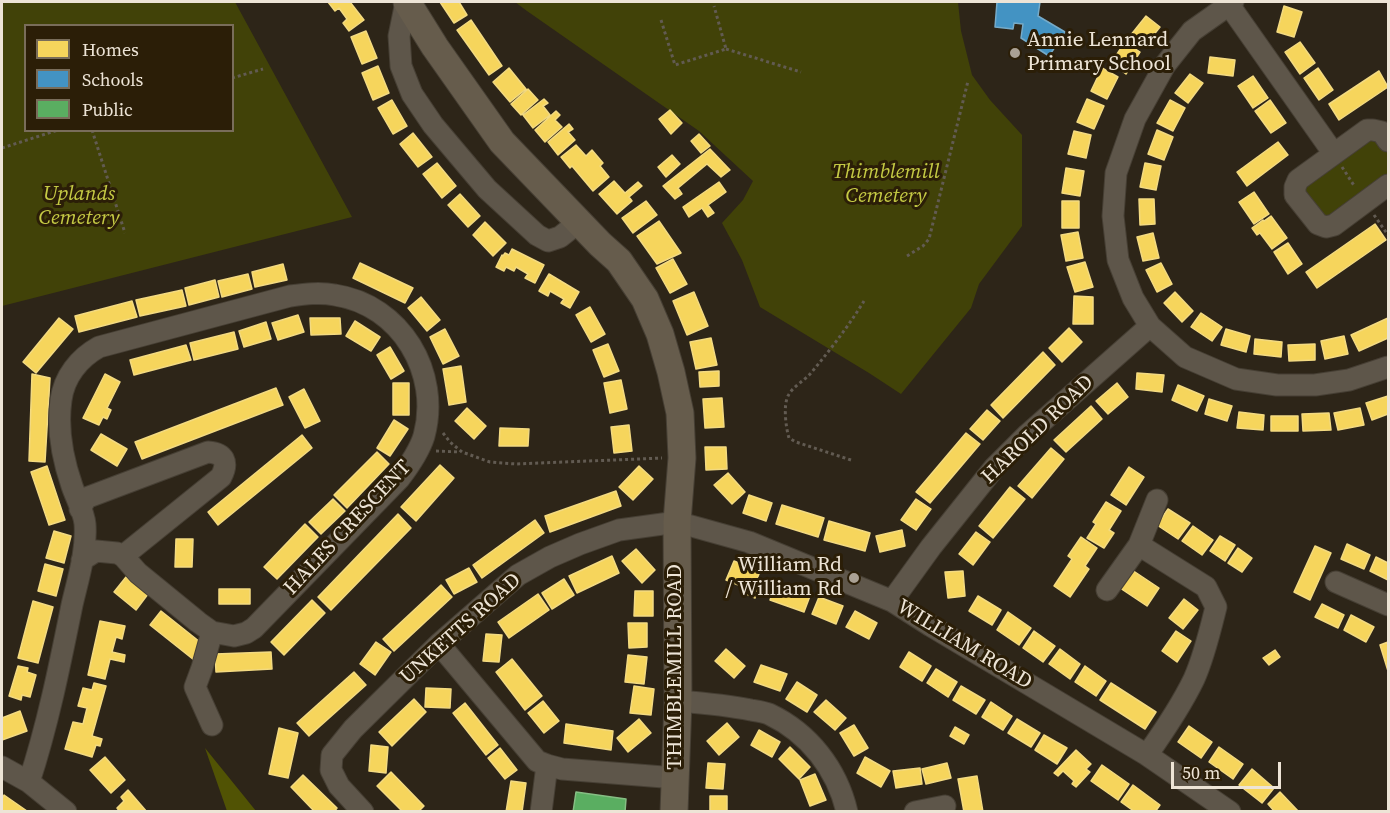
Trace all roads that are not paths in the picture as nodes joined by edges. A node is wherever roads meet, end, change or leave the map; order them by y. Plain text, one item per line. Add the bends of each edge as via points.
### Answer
1 (406, 2) edge
2 (1230, 2) edge
3 (1389, 141) edge
4 (1334, 154) junction
5 (1389, 185) edge
6 (579, 222) junction
7 (1150, 326) junction
8 (1389, 367) edge
9 (1157, 500) dead end
10 (82, 516) junction
11 (677, 522) junction
12 (1139, 545) junction
13 (120, 554) junction
14 (82, 560) junction
15 (1336, 582) dead end
16 (1107, 590) dead end
17 (892, 601) junction
18 (1389, 605) edge
19 (212, 632) junction
20 (439, 644) junction
21 (678, 701) junction
22 (212, 724) dead end
23 (1148, 755) junction
24 (547, 765) junction
25 (2, 767) edge
26 (676, 778) junction
27 (28, 782) junction
28 (945, 806) dead end
29 (1228, 811) edge
30 (66, 812) edge
31 (363, 812) edge
32 (541, 812) edge
33 (674, 812) edge
34 (847, 812) edge
35 (915, 812) edge

1 - 6 main road, THIMBLEMILL ROAD via 502,142
1 - 6 street, THIMBLEMILL ROAD via 399,36 401,66 412,94 433,125 487,189 537,235 548,242
2 - 4 street
2 - 7 street via 1192,31 1166,65 1135,119 1116,173 1113,216 1118,260 1133,298
3 - 4 street via 1382,132 1367,130
4 - 5 street via 1298,180 1295,187 1295,195 1318,224 1334,225
6 - 11 main road, THIMBLEMILL ROAD via 600,244 647,336 666,411
7 - 8 street via 1185,357 1236,379 1314,385 1349,380
7 - 17 street, HAROLD ROAD via 994,468
9 - 12 street
10 - 13 street
10 - 13 street via 86,498 208,452 222,457 225,470 221,477
10 - 14 street, HALES CRESCENT
10 - 19 street, HALES CRESCENT via 64,457 60,414 63,389 73,369 89,353 99,347 290,296 315,293 360,302 394,324 411,344 420,364 429,402 424,434 413,461 254,628 234,636
11 - 17 street, WILLIAM ROAD via 749,542
11 - 20 street, UNKETTS ROAD via 619,530 550,557 518,575
11 - 21 main road, THIMBLEMILL ROAD
12 - 16 street
12 - 23 street via 1206,587 1216,607 1195,677
13 - 14 street via 96,551
13 - 19 street
14 - 27 street, HALES CRESCENT via 44,730
15 - 18 street
17 - 23 street, WILLIAM ROAD
19 - 22 street via 195,687
20 - 24 street via 537,761
20 - 31 street, UNKETTS ROAD via 332,755 331,770 339,786
21 - 26 main road, THIMBLEMILL ROAD
21 - 34 street via 768,713 802,735 827,763
23 - 29 street, WILLIAM ROAD
24 - 26 street
24 - 32 street
25 - 27 street
26 - 33 main road, THIMBLEMILL ROAD
27 - 30 street
28 - 35 street

